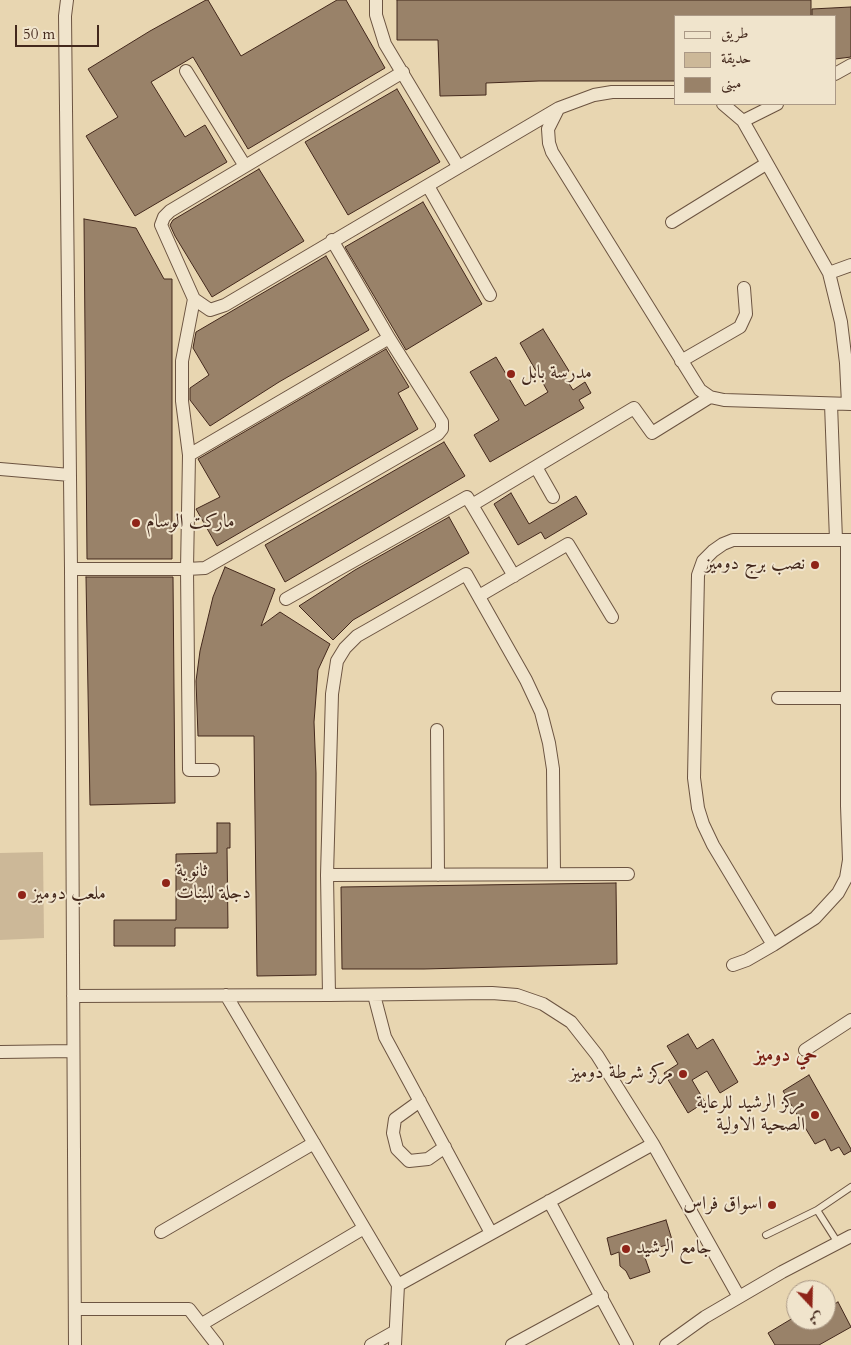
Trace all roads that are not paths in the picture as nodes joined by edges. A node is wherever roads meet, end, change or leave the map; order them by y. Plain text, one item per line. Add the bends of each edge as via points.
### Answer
1 (67, 0) edge
2 (376, 0) edge
3 (851, 65) edge
4 (186, 72) dead end
5 (403, 72) junction
6 (836, 73) edge
7 (674, 92) edge
8 (724, 105) edge
9 (775, 105) edge
10 (559, 108) junction
11 (743, 121) junction
12 (766, 164) junction
13 (244, 166) junction
14 (458, 166) junction
15 (428, 186) junction
16 (672, 222) dead end
17 (332, 240) junction
18 (851, 265) edge
19 (829, 273) junction
20 (744, 288) dead end
21 (490, 295) dead end
22 (194, 298) junction
23 (389, 338) junction
24 (681, 361) junction
25 (710, 397) junction
26 (832, 404) junction
27 (849, 404) edge
28 (189, 455) junction
29 (536, 467) junction
30 (0, 469) edge
31 (70, 475) junction
32 (553, 497) dead end
33 (472, 505) junction
34 (845, 540) edge
35 (71, 569) junction
36 (187, 569) junction
37 (514, 576) junction
38 (480, 596) junction
39 (286, 599) dead end
40 (612, 617) dead end
41 (778, 698) dead end
42 (847, 698) junction
43 (437, 730) dead end
44 (213, 770) dead end
45 (554, 874) junction
46 (628, 874) dead end
47 (327, 875) junction
48 (438, 875) junction
49 (773, 945) junction
50 (732, 966) dead end
51 (374, 994) junction
52 (226, 995) junction
53 (329, 995) junction
54 (73, 996) junction
55 (851, 1020) edge
56 (805, 1050) dead end
57 (73, 1051) junction
58 (0, 1052) edge
59 (420, 1102) junction
60 (314, 1142) junction
61 (653, 1144) junction
62 (445, 1147) junction
63 (851, 1187) edge
64 (549, 1201) junction
65 (817, 1210) junction
66 (364, 1228) junction
67 (161, 1232) dead end
68 (491, 1233) junction
69 (766, 1235) dead end
70 (851, 1236) edge
71 (838, 1243) junction
72 (398, 1285) junction
73 (602, 1296) junction
74 (739, 1297) junction
75 (75, 1309) junction
76 (202, 1324) junction
77 (394, 1339) edge
78 (75, 1345) edge
79 (217, 1345) edge
80 (371, 1345) edge
81 (512, 1345) edge
82 (627, 1345) edge
83 (666, 1345) edge

1 - 31 street
2 - 5 street via 380,30
3 - 6 street
4 - 13 street
5 - 13 street
5 - 14 street
7 - 10 street via 612,92
8 - 11 street
9 - 11 street
10 - 14 street
10 - 24 street via 548,129 552,152
11 - 12 street
12 - 16 street
12 - 19 street
13 - 22 street via 164,217 161,225
14 - 15 street
15 - 17 street
15 - 21 street
17 - 22 street via 224,305 210,310
17 - 23 street
18 - 19 street
19 - 27 street via 841,322
20 - 24 street via 746,314 740,327
22 - 28 street via 182,361 182,401
23 - 28 street
23 - 36 street via 442,422 442,430 205,568
24 - 25 street via 700,390
25 - 26 street
25 - 29 street via 652,434 634,408
26 - 27 street
26 - 34 street
28 - 36 street
29 - 32 street
29 - 33 street
30 - 31 street
31 - 35 street
33 - 37 street
33 - 39 street via 467,497
34 - 42 street
34 - 49 street via 733,540 713,551 703,561 698,575 694,778 698,808 713,845
35 - 36 street
35 - 54 street
36 - 44 street via 189,770
37 - 38 street
37 - 40 street via 568,544
38 - 45 street via 526,680 541,712 549,742 553,769
38 - 47 street via 466,574 357,636 337,661 332,694
41 - 42 street
42 - 49 street via 849,860 846,878 838,893 814,918
43 - 48 street
45 - 46 street
45 - 48 street
47 - 48 street
47 - 53 street
49 - 50 street
51 - 53 street
51 - 59 street via 385,1037
51 - 61 street via 492,993 528,998 543,1004 571,1022 588,1042
52 - 53 street
52 - 54 street
52 - 60 street
54 - 57 street
55 - 56 street
57 - 58 street
57 - 75 street
59 - 62 street
59 - 62 street via 395,1119 393,1133 397,1149 410,1161 428,1159
60 - 66 street
60 - 67 street
61 - 64 street
61 - 74 street
62 - 68 street
63 - 65 lane
64 - 68 street
64 - 73 street
65 - 69 lane
65 - 71 lane
66 - 72 street
66 - 76 street
68 - 72 street
70 - 71 street
71 - 74 street
72 - 77 street
73 - 81 street
73 - 82 street
74 - 83 street
75 - 76 street via 189,1309
75 - 78 street
76 - 79 street
77 - 80 street

